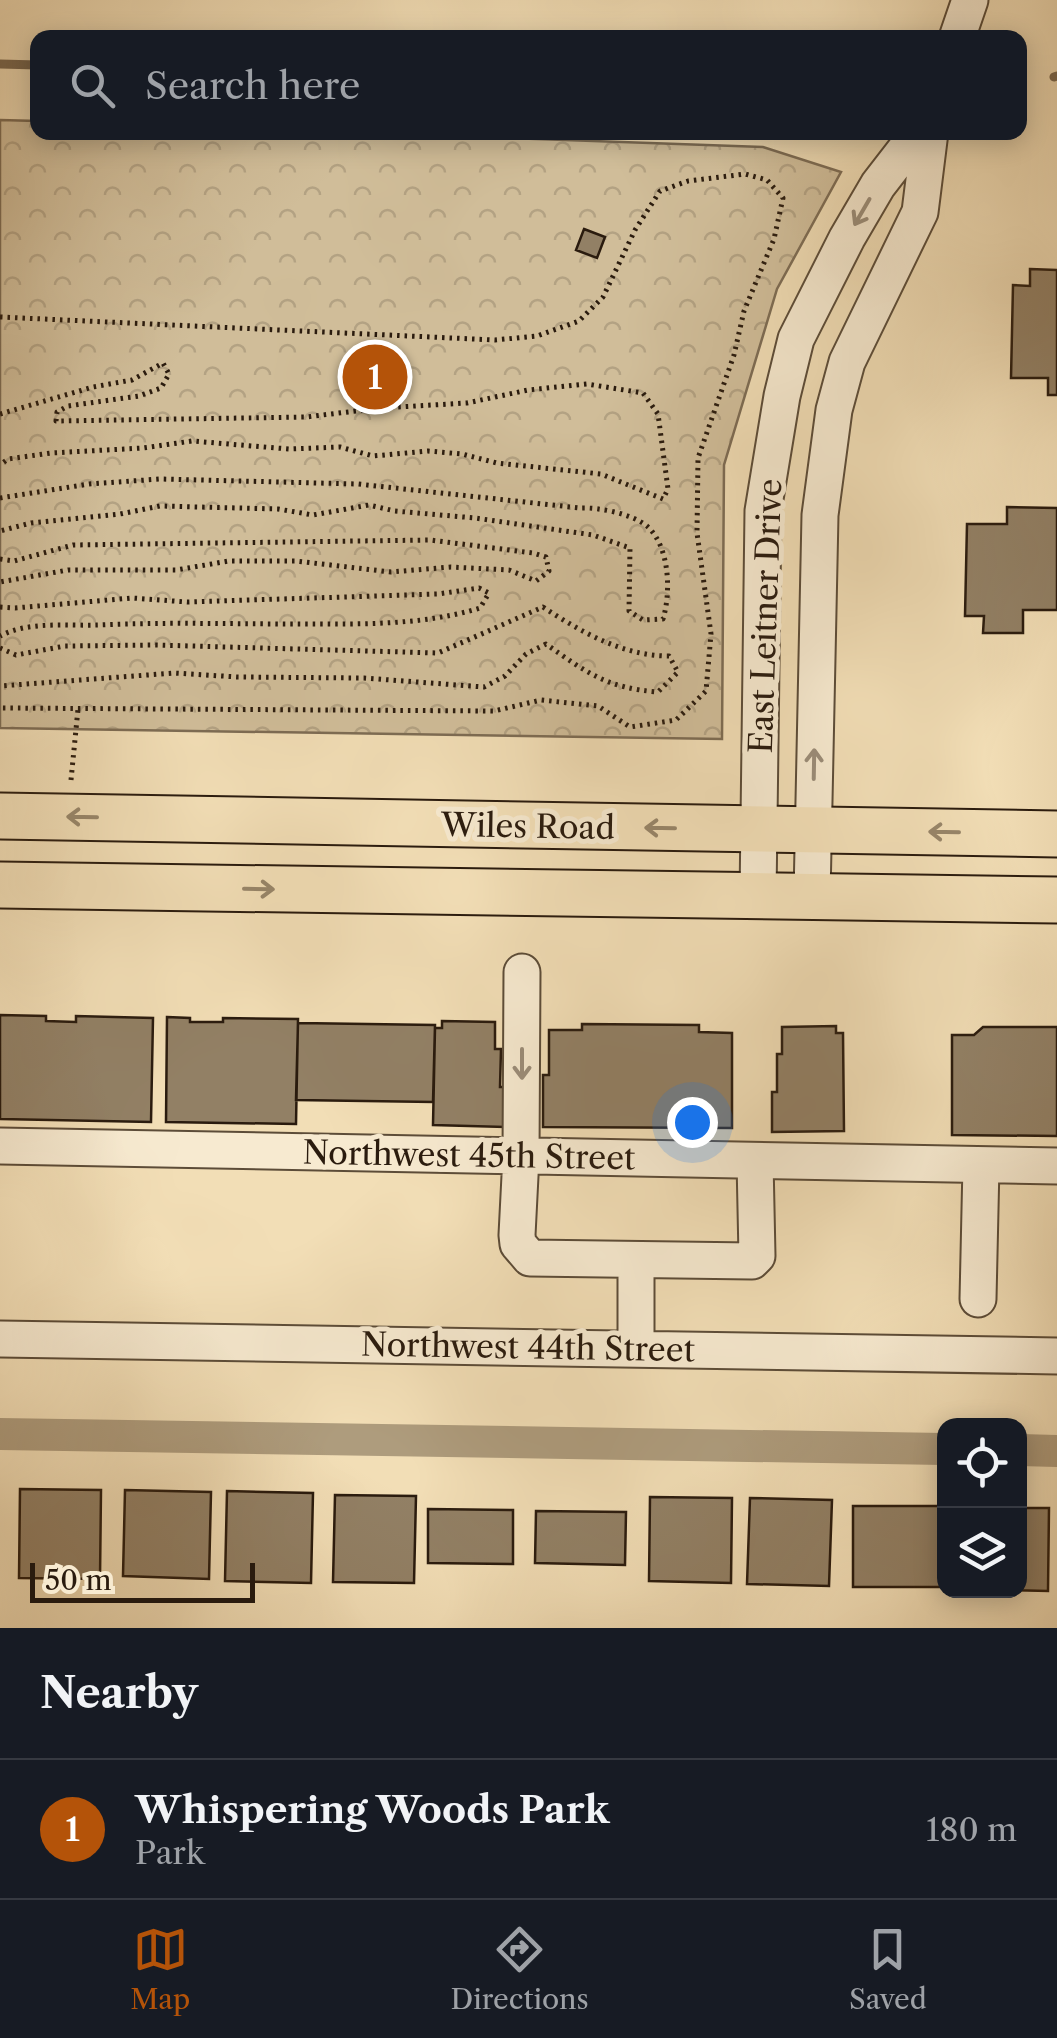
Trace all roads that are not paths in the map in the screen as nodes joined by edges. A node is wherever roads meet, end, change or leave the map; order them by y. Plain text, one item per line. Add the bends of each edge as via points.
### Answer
1 (970, 0) edge
2 (960, 30) edge
3 (912, 140) edge
4 (929, 140) edge
5 (782, 396) junction
6 (834, 410) junction
7 (761, 640) junction
8 (817, 640) junction
9 (0, 816) edge
10 (163, 818) junction
11 (758, 830) junction
12 (813, 830) junction
13 (1057, 834) edge
14 (0, 884) edge
15 (162, 887) junction
16 (812, 896) junction
17 (758, 897) junction
18 (1057, 900) edge
19 (522, 972) dead end
20 (0, 1146) edge
21 (521, 1156) junction
22 (755, 1160) junction
23 (981, 1165) junction
24 (1057, 1166) edge
25 (636, 1260) junction
26 (978, 1299) dead end
27 (0, 1338) edge
28 (636, 1349) junction
29 (1057, 1356) edge

1 - 2 street
3 -> 5 street, East Leitner Drive via 847,238 796,339
4 - 6 street, East Leitner Drive via 920,212 847,362
5 - 6 street
5 - 7 street, East Leitner Drive via 762,511
6 - 8 street, East Leitner Drive via 820,515
7 - 8 street
7 - 11 street, East Leitner Drive
12 -> 8 street, East Leitner Drive
10 -> 9 main road, Wiles Road
11 -> 10 main road, Wiles Road
10 - 15 main road
11 - 12 main road, Wiles Road
11 - 17 street, East Leitner Drive
13 -> 12 main road, Wiles Road
12 - 16 street, East Leitner Drive
14 - 15 main road, Wiles Road
15 -> 17 main road, Wiles Road
16 - 17 main road, Wiles Road
16 - 18 main road, Wiles Road
19 -> 21 street
20 - 21 street, Northwest 45th Street
21 - 22 street, Northwest 45th Street
21 - 25 street via 517,1234 530,1258
22 - 23 street, Northwest 45th Street
22 - 25 street via 757,1256
23 - 24 street, Northwest 45th Street
23 - 26 street
25 - 28 street
27 - 28 street, Northwest 44th Street
28 - 29 street, Northwest 44th Street

